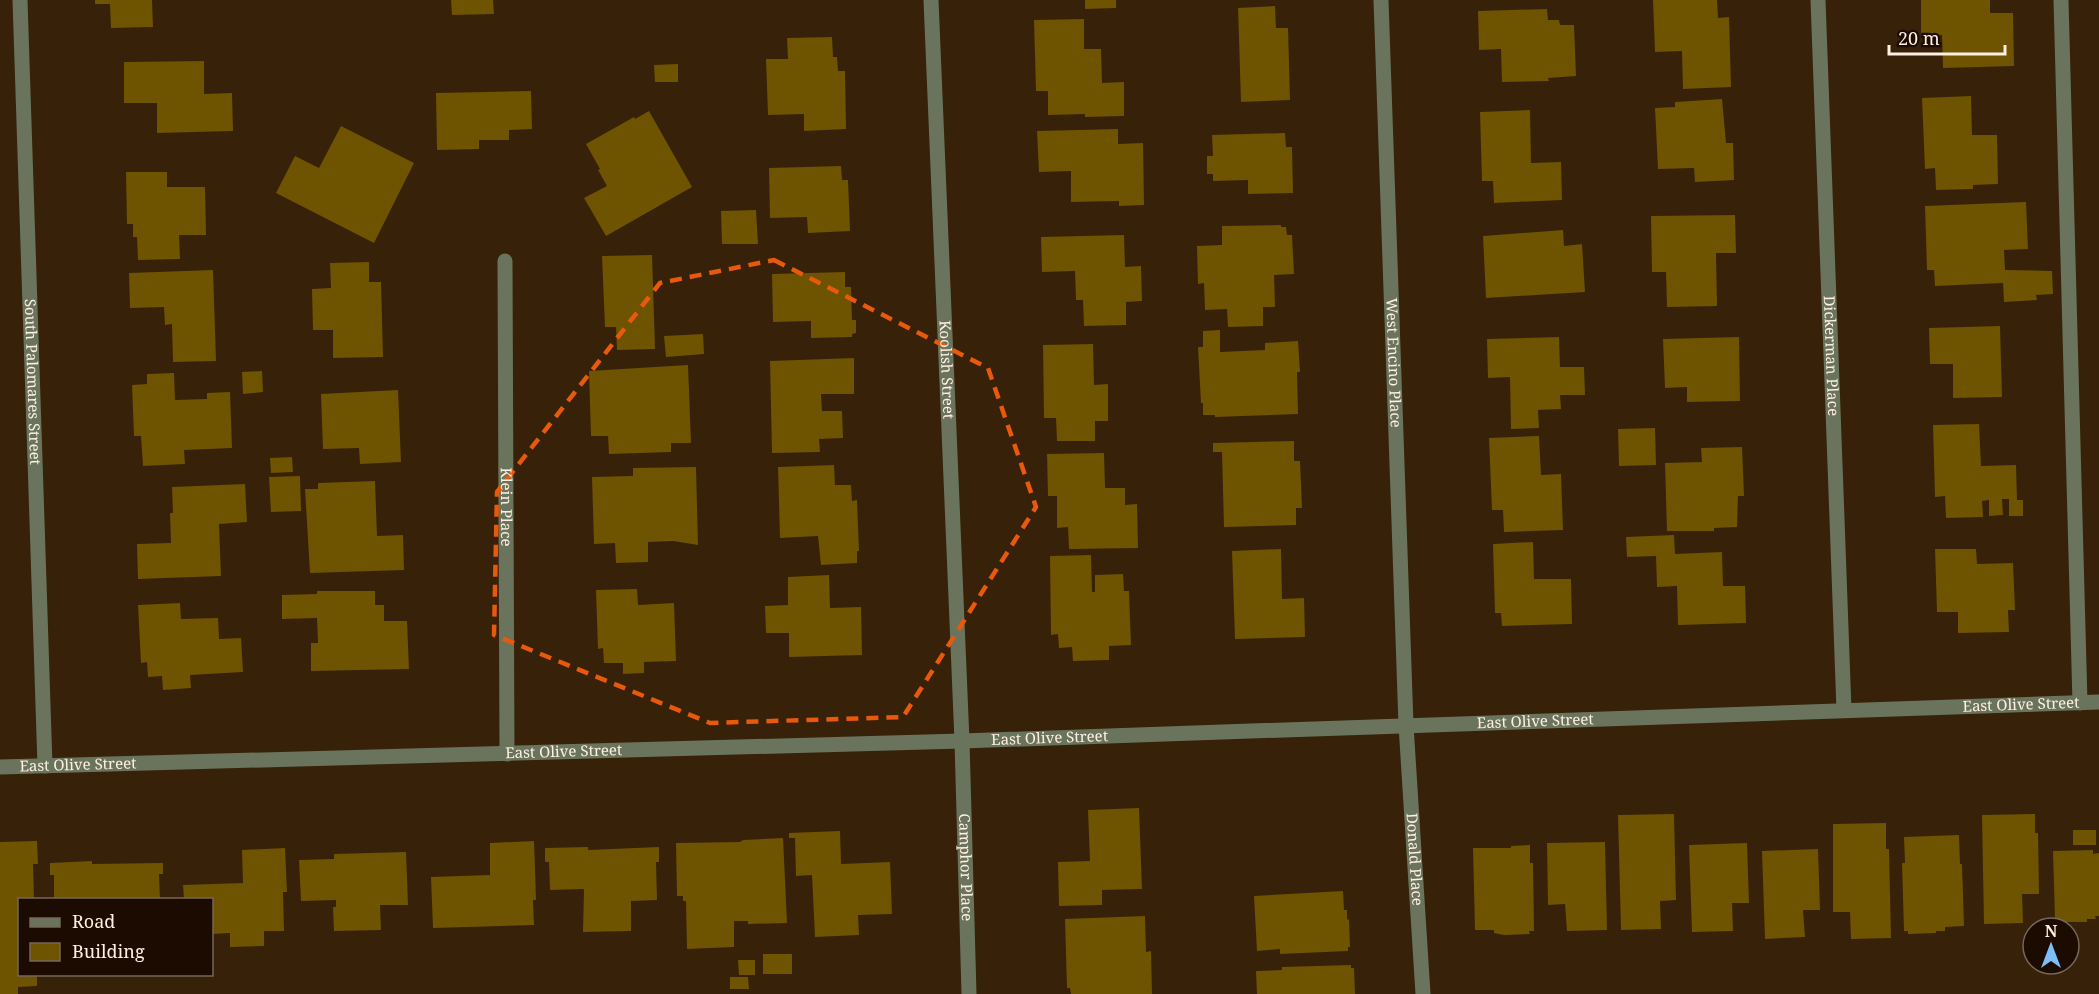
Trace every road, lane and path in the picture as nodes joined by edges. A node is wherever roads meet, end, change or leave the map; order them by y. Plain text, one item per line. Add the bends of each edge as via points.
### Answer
1 (20, 0) edge
2 (931, 0) edge
3 (1381, 0) edge
4 (1818, 0) edge
5 (2061, 0) edge
6 (505, 261) dead end
7 (2099, 702) edge
8 (2080, 703) junction
9 (1844, 710) junction
10 (1406, 725) junction
11 (962, 741) junction
12 (507, 754) junction
13 (0, 766) edge
14 (45, 766) junction
15 (969, 994) edge
16 (1423, 994) edge

1 - 14 street, South Palomares Street
2 - 11 street, Koolish Street
3 - 10 street, West Encino Place
4 - 9 street, Dickerman Place
5 - 8 street
6 - 12 street, Klein Place
7 - 8 street, East Olive Street
8 - 9 street, East Olive Street
9 - 10 street, East Olive Street
10 - 11 street, East Olive Street
10 - 16 street, Donald Place
11 - 12 street, East Olive Street
11 - 15 street, Camphor Place
12 - 14 street, East Olive Street
13 - 14 street, East Olive Street

